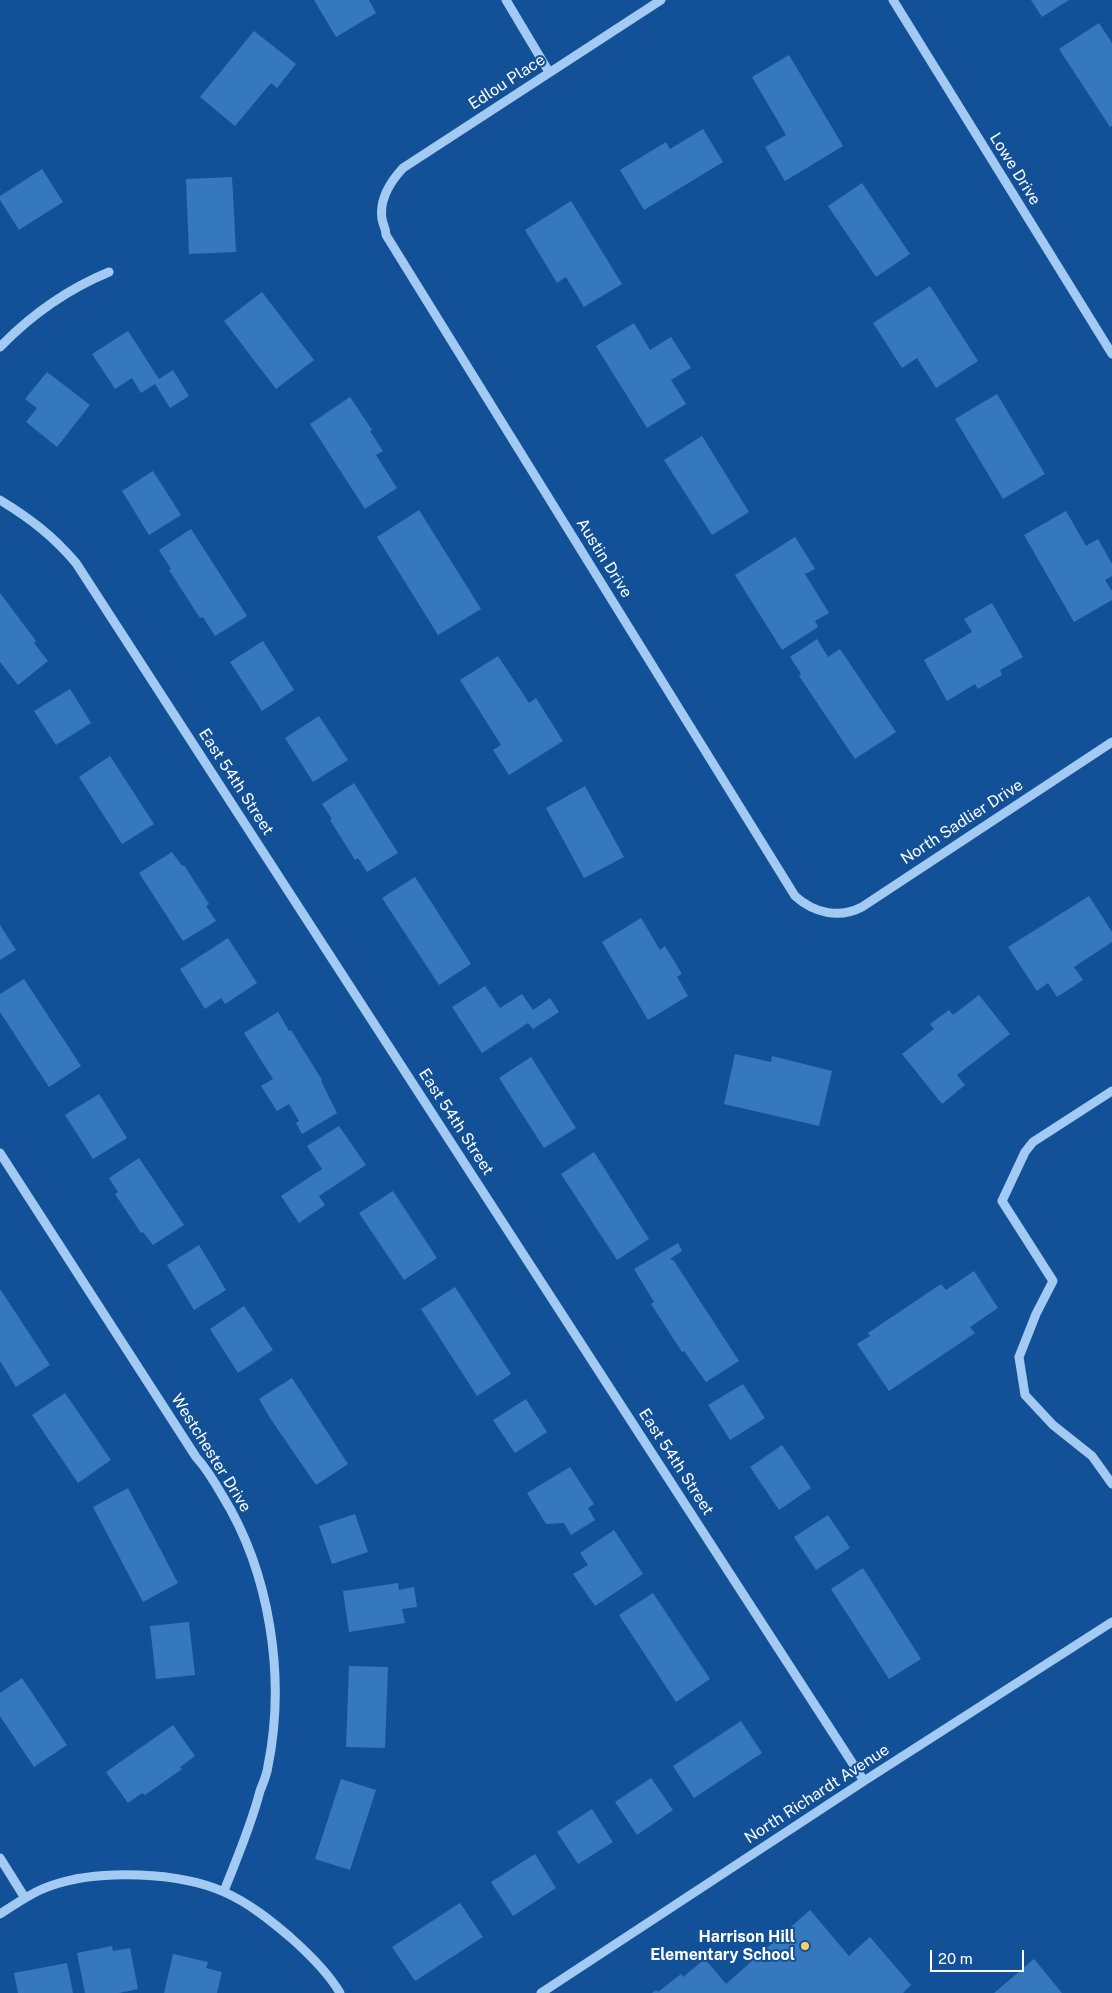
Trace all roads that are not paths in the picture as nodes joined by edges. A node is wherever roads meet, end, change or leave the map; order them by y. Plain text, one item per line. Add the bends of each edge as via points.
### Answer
1 (506, 0) edge
2 (661, 0) edge
3 (893, 0) edge
4 (549, 72) junction
5 (383, 202) joint
6 (109, 272) dead end
7 (0, 347) edge
8 (1112, 354) edge
9 (0, 500) edge
10 (1112, 742) edge
11 (825, 913) joint
12 (1112, 1091) edge
13 (0, 1153) edge
14 (1112, 1484) edge
15 (1112, 1622) edge
16 (864, 1781) junction
17 (0, 1858) edge
18 (224, 1892) junction
19 (25, 1898) junction
20 (0, 1914) edge
21 (340, 1993) edge
22 (541, 1993) edge

1 - 4 street
2 - 4 street, Edlou Place
3 - 8 street, Lowe Drive
4 - 5 street, Edlou Place via 410,162 393,178
5 - 11 street, Austin Drive via 386,235 796,896 801,902
6 - 7 street via 46,307
9 - 16 street, East 54th Street via 34,521 76,563
10 - 11 street, North Sadlier Drive via 862,907 842,914
12 - 14 street via 1032,1142 1002,1201 1053,1281 1019,1357 1025,1395 1053,1425 1092,1456
13 - 18 street, Westchester Drive via 235,1516 265,1596 275,1667 272,1739 256,1810
15 - 16 street, North Richardt Avenue
16 - 22 street, North Richardt Avenue
17 - 19 street
18 - 19 street via 194,1882 104,1875 53,1885
18 - 21 street via 261,1913 306,1951
19 - 20 street

